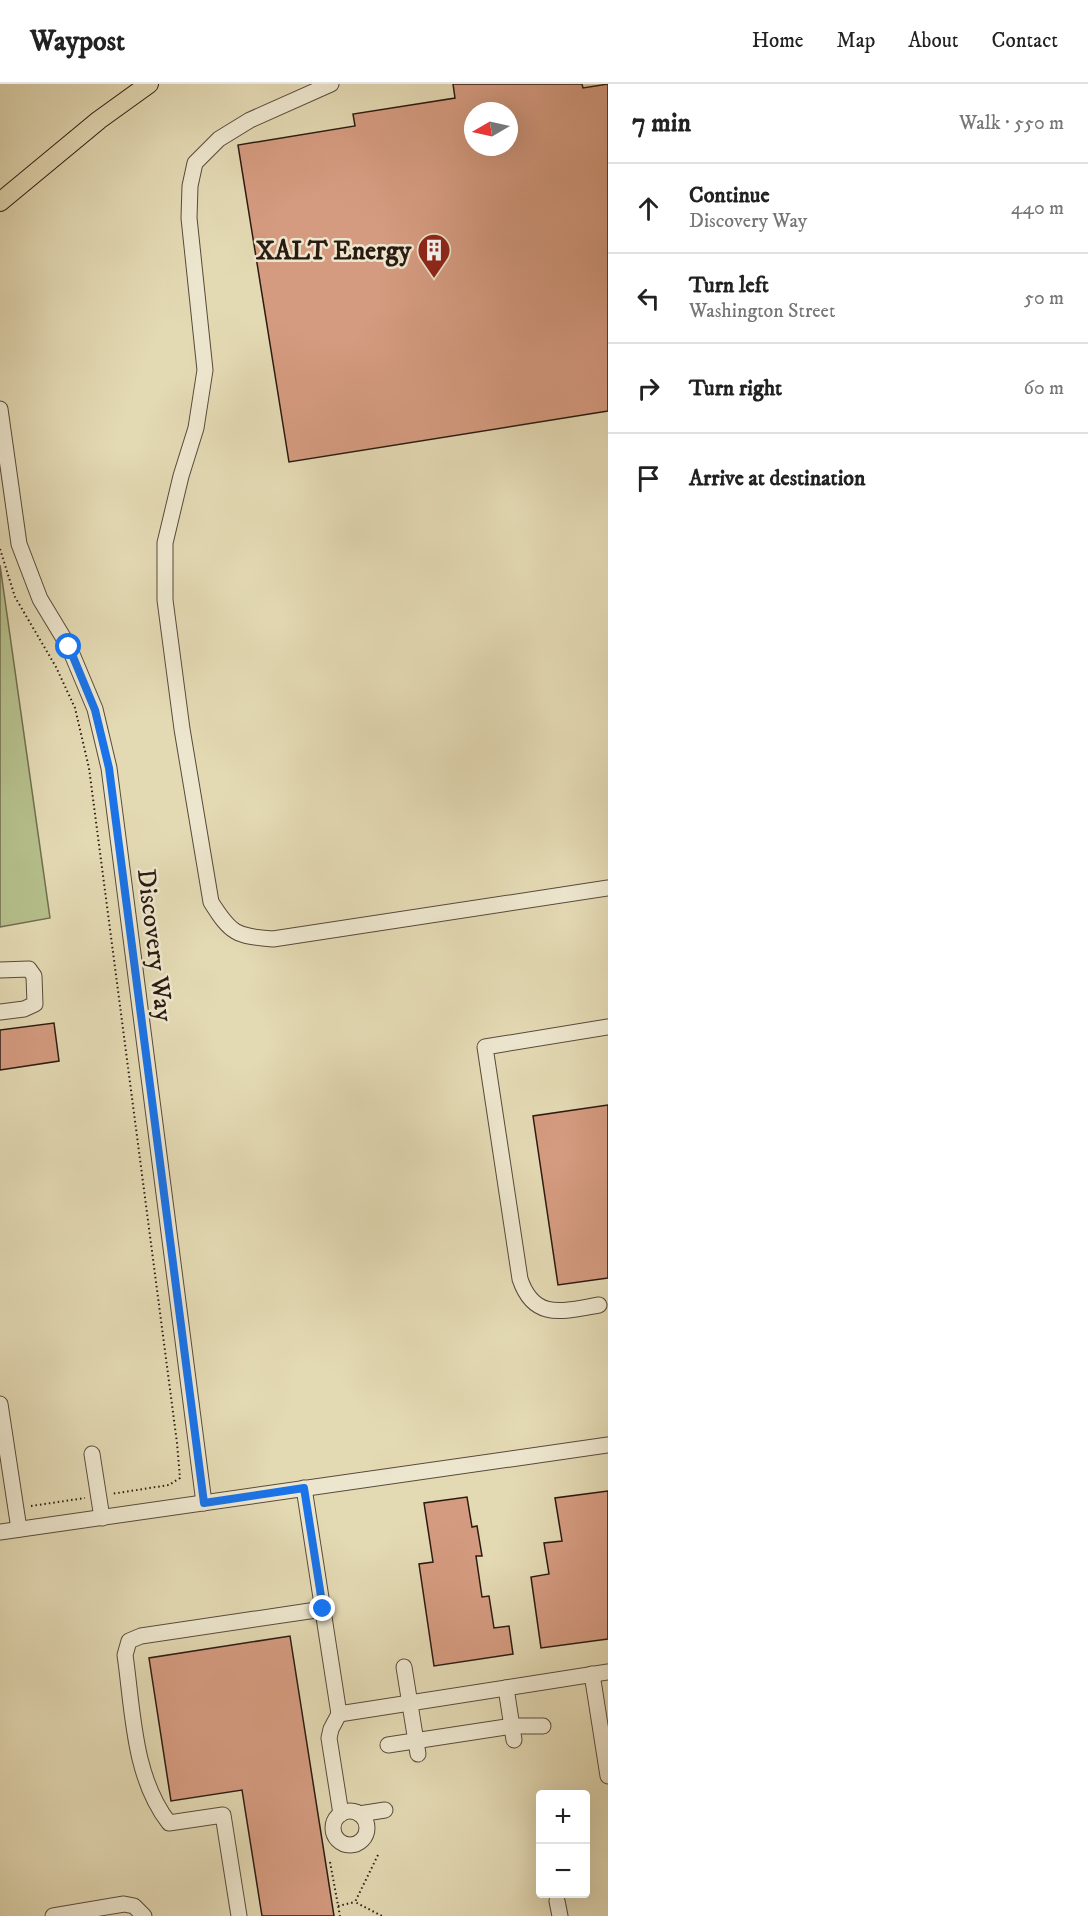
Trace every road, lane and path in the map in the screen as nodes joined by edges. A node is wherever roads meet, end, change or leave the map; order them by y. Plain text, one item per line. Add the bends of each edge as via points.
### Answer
1 (149, 84) edge
2 (331, 84) edge
3 (0, 202) edge
4 (0, 409) edge
5 (7, 508) edge
6 (0, 549) edge
7 (608, 888) edge
8 (0, 970) edge
9 (0, 1012) edge
10 (608, 1027) edge
11 (599, 1305) dead end
12 (0, 1404) edge
13 (608, 1445) edge
14 (92, 1454) dead end
15 (304, 1488) junction
16 (99, 1496) junction
17 (204, 1503) junction
18 (16, 1507) junction
19 (102, 1518) junction
20 (19, 1529) junction
21 (0, 1532) edge
22 (323, 1609) junction
23 (404, 1667) dead end
24 (608, 1672) edge
25 (592, 1674) junction
26 (506, 1688) junction
27 (410, 1702) junction
28 (339, 1714) junction
29 (543, 1726) dead end
30 (513, 1733) junction
31 (388, 1745) dead end
32 (417, 1748) junction
33 (608, 1776) edge
34 (384, 1810) dead end
35 (341, 1814) junction
36 (359, 1815) junction
37 (378, 1855) dead end
38 (330, 1862) dead end
39 (355, 1902) junction
40 (338, 1906) junction
41 (55, 1916) edge
42 (144, 1916) edge
43 (239, 1916) edge
44 (340, 1916) edge
45 (382, 1916) edge

1 - 3 main road
2 - 7 street via 250,120 219,139 195,163 190,186 189,218 205,370 195,428 165,543 165,600 211,902 226,926 247,937 273,939
4 - 5 street, Discovery Way
5 - 17 street, Discovery Way via 40,599 69,647 90,699 109,768
6 - 16 path via 15,597 75,708 89,768 177,1443 180,1478 169,1485
8 - 9 street via 29,969 34,976 35,1004
10 - 11 street via 485,1047 519,1279 525,1295 535,1305 560,1311
12 - 18 street
13 - 15 street
14 - 16 street
15 - 17 street
15 - 22 street
16 - 18 path
16 - 19 street
17 - 19 street
18 - 20 street
19 - 20 street
20 - 21 street
22 - 28 street
22 - 43 street via 141,1636 129,1641 125,1655 140,1760 158,1809 169,1823 223,1815
23 - 27 street
24 - 25 street
25 - 26 street
25 - 33 street
26 - 27 street
26 - 30 street
27 - 28 street
27 - 32 street
28 - 35 street via 328,1738
29 - 30 street
30 - 32 street
31 - 32 street
34 - 36 street
35 - 36 street via 351,1811
35 - 36 street via 335,1820 333,1832 349,1845 356,1844 365,1834 365,1822
37 - 39 path
38 - 40 path
39 - 40 path
39 - 45 path
40 - 44 path
41 - 42 street via 124,1904 134,1906

